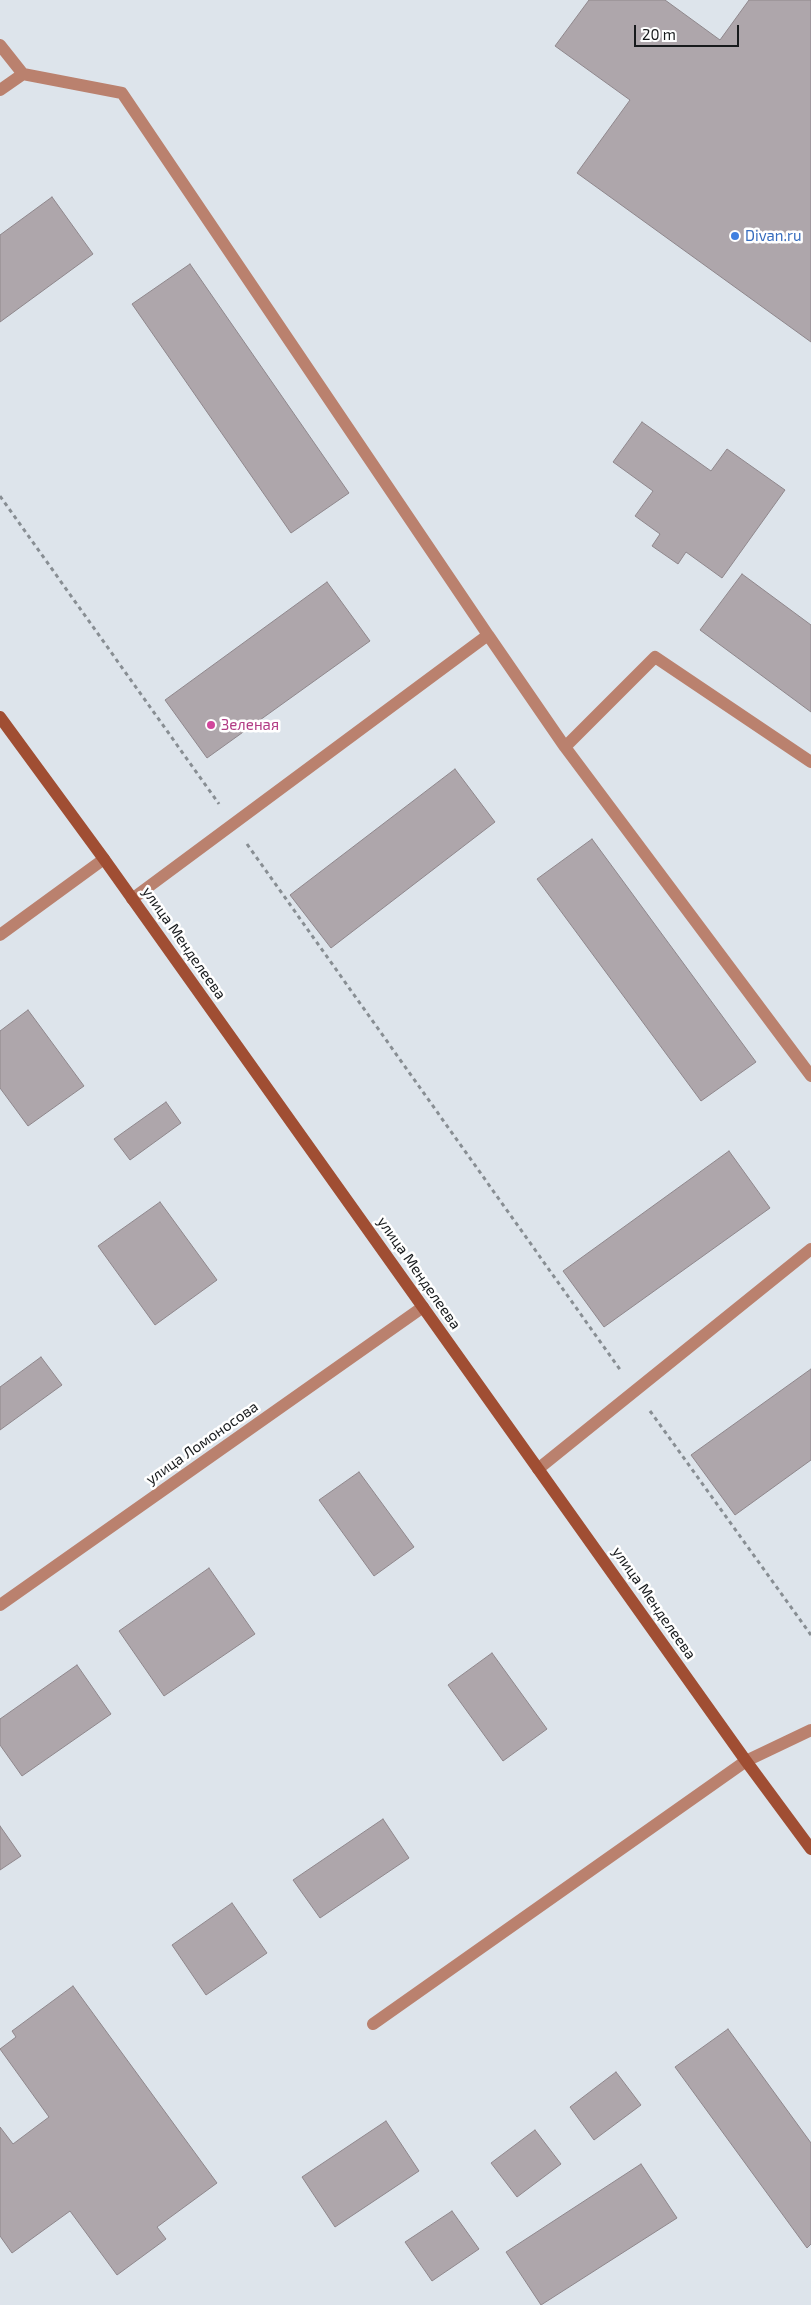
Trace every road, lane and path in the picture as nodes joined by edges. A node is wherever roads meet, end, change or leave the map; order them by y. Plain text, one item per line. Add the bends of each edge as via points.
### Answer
1 (0, 45) edge
2 (23, 74) junction
3 (0, 90) edge
4 (0, 496) edge
5 (488, 634) junction
6 (0, 717) edge
7 (565, 746) junction
8 (811, 762) edge
9 (232, 823) junction
10 (104, 859) junction
11 (132, 899) junction
12 (0, 935) edge
13 (811, 1076) edge
14 (811, 1249) edge
15 (423, 1307) junction
16 (634, 1390) junction
17 (538, 1469) junction
18 (0, 1605) edge
19 (811, 1635) edge
20 (811, 1730) edge
21 (746, 1761) junction
22 (811, 1849) edge
23 (373, 2024) dead end

1 - 2 street
2 - 3 street
2 - 5 street via 122,93
4 - 9 path
5 - 7 street
5 - 9 street
6 - 10 main road, улица Менделеева
7 - 8 street via 655,657
7 - 13 street
9 - 11 street
9 - 16 path
10 - 11 main road, улица Менделеева
10 - 12 street
11 - 15 main road, улица Менделеева
14 - 16 street
15 - 17 main road, улица Менделеева
15 - 18 street, улица Ломоносова
16 - 17 street
16 - 19 path
17 - 21 main road, улица Менделеева
20 - 21 street
21 - 22 main road, улица Менделеева
21 - 23 street

